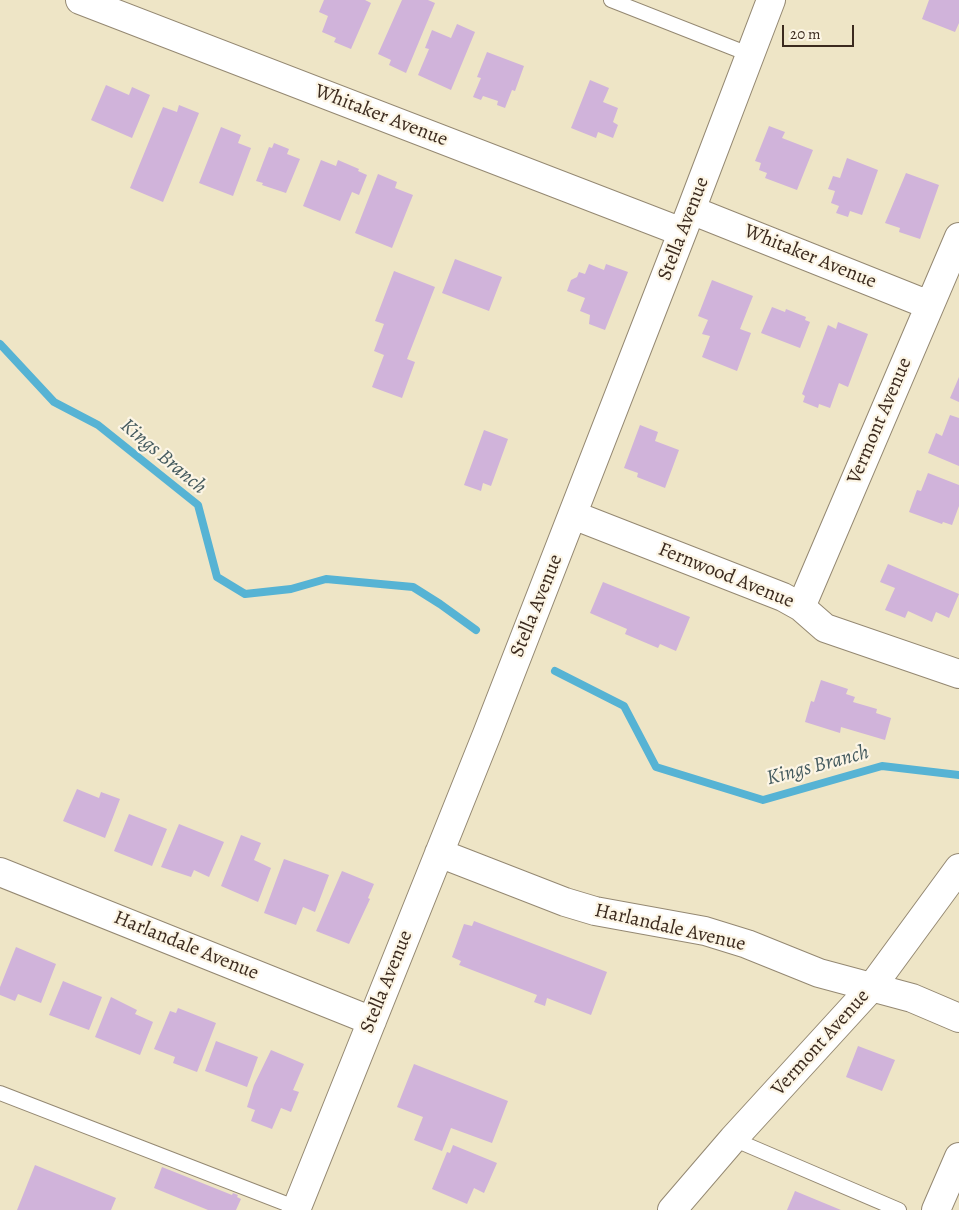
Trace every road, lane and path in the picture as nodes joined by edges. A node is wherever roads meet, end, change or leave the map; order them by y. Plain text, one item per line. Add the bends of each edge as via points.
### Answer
1 (80, 0) edge
2 (611, 0) edge
3 (771, 0) edge
4 (751, 56) junction
5 (687, 221) junction
6 (959, 236) edge
7 (929, 305) junction
8 (573, 515) junction
9 (801, 607) junction
10 (959, 674) edge
11 (438, 853) junction
12 (959, 868) edge
13 (0, 872) edge
14 (872, 988) junction
15 (959, 1018) edge
16 (372, 1021) junction
17 (0, 1093) edge
18 (733, 1139) junction
19 (959, 1157) edge
20 (296, 1209) edge
21 (672, 1210) edge
22 (899, 1210) edge
23 (936, 1210) edge

1 - 5 street, Whitaker Avenue
2 - 4 lane
3 - 4 street, Stella Avenue
4 - 5 street, Stella Avenue
5 - 7 street, Whitaker Avenue
5 - 8 street, Stella Avenue
6 - 7 street, Vermont Avenue
7 - 9 street, Vermont Avenue
8 - 9 street, Fernwood Avenue
8 - 11 street, Stella Avenue
9 - 10 street, Fernwood Avenue via 825,628
11 - 14 street, Harlandale Avenue via 565,902 705,931 820,973
11 - 16 street, Stella Avenue
12 - 14 street, Vermont Avenue
13 - 16 street, Harlandale Avenue
14 - 15 street, Harlandale Avenue via 912,998
14 - 18 street, Vermont Avenue
16 - 20 street, Stella Avenue
17 - 20 lane
18 - 21 street, Vermont Avenue
18 - 22 lane
19 - 23 street

